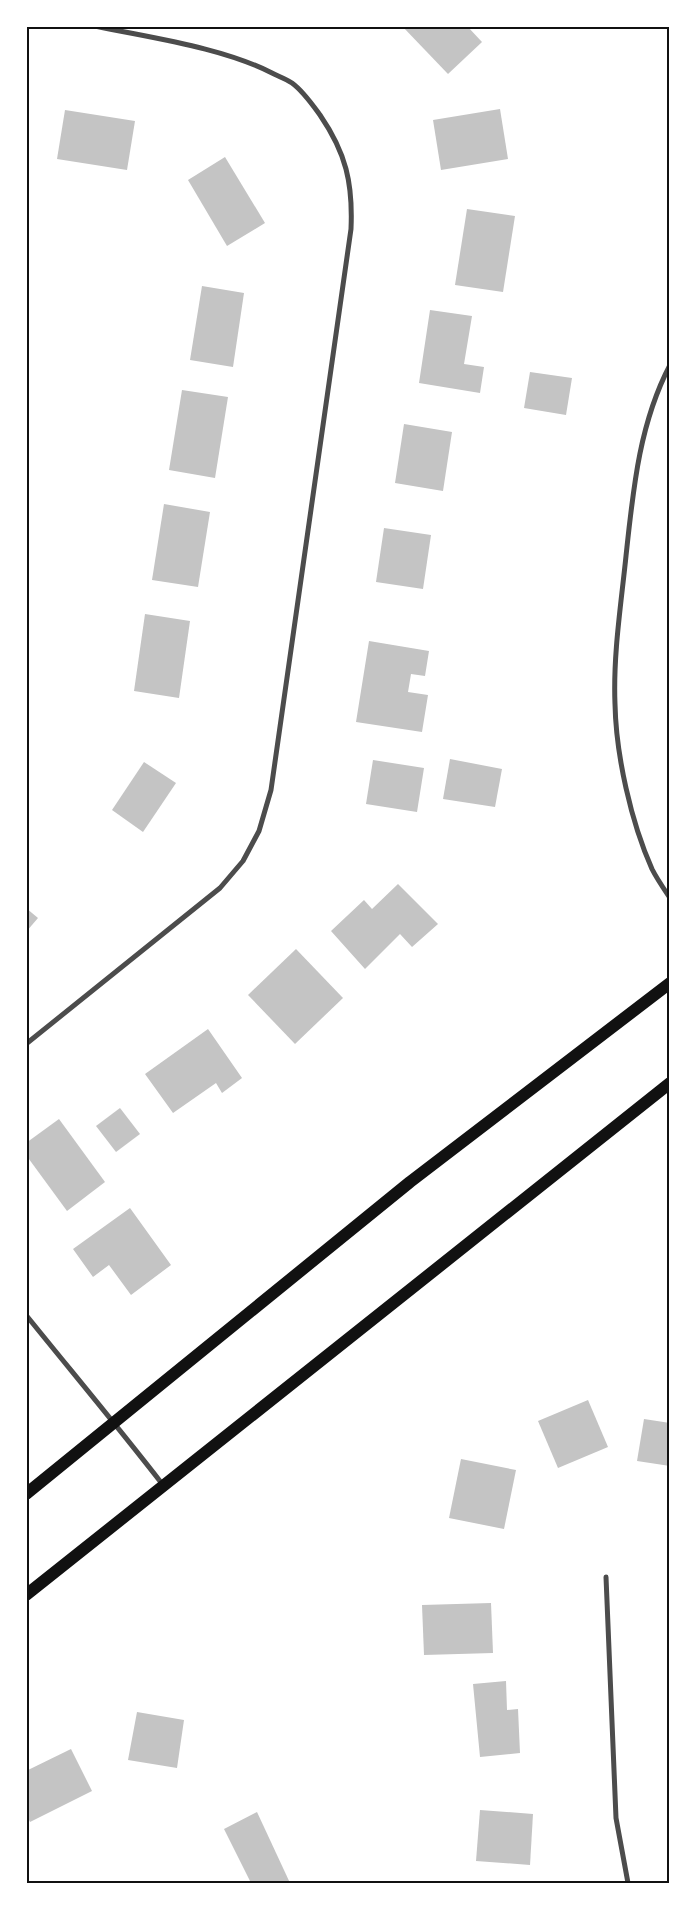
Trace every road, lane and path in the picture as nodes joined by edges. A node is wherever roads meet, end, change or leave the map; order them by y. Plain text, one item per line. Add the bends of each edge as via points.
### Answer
1 (95, 26) edge
2 (670, 365) edge
3 (670, 898) edge
4 (670, 983) edge
5 (26, 1044) edge
6 (670, 1084) edge
7 (26, 1315) edge
8 (114, 1422) junction
9 (163, 1485) junction
10 (26, 1494) edge
11 (606, 1577) dead end
12 (26, 1595) edge
13 (628, 1883) edge

1 - 5 street via 227,54 292,83 332,132 346,166 353,202 271,790 259,830 243,861 220,888
2 - 3 street via 651,410 637,467 618,642 615,704 620,752 641,841 653,872
4 - 8 main road via 410,1182
6 - 9 main road
7 - 8 street
8 - 9 street
8 - 10 main road
9 - 12 main road
11 - 13 street via 616,1818

